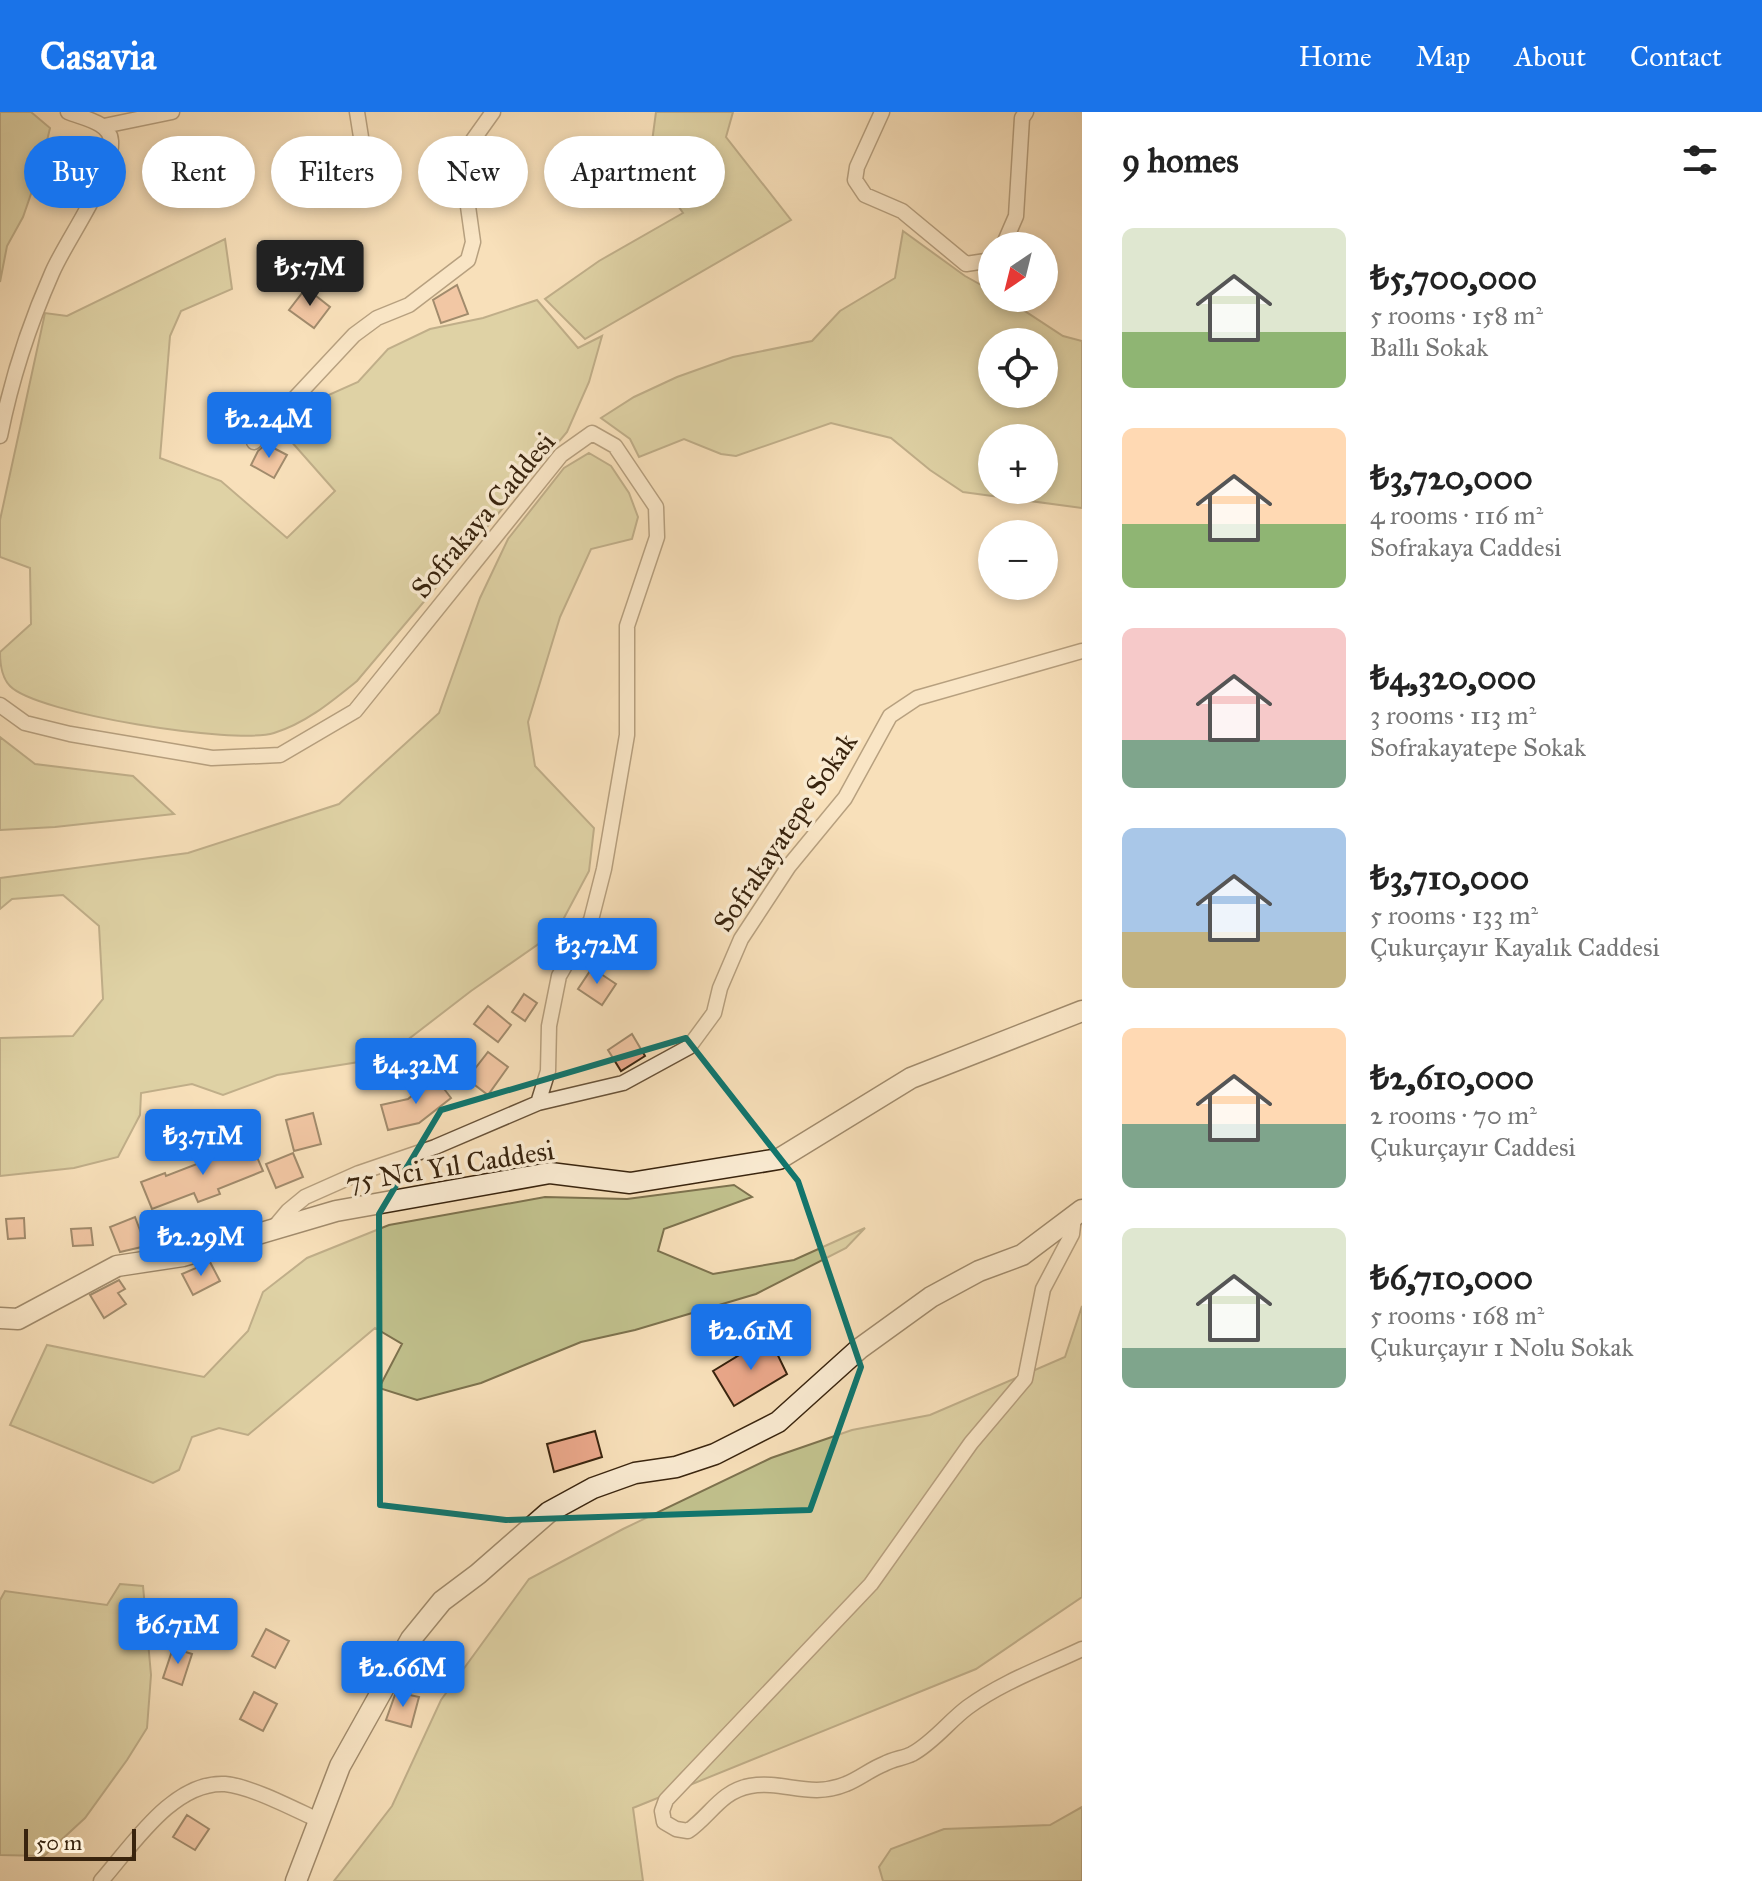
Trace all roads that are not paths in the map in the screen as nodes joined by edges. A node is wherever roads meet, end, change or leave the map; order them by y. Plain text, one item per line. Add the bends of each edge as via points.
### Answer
1 (68, 112) edge
2 (172, 112) edge
3 (357, 112) edge
4 (493, 112) edge
5 (882, 112) edge
6 (1026, 112) edge
7 (104, 126) junction
8 (361, 136) edge
9 (1009, 232) edge
10 (978, 262) edge
11 (0, 436) edge
12 (254, 442) dead end
13 (1082, 651) edge
14 (0, 705) edge
15 (1082, 1011) edge
16 (538, 1103) junction
17 (1078, 1213) edge
18 (272, 1230) junction
19 (0, 1318) edge
20 (1082, 1649) edge
21 (318, 1820) junction
22 (101, 1881) edge
23 (296, 1881) edge

1 - 7 street
2 - 7 street
3 - 8 street
4 - 12 street via 473,140 465,185 473,242 468,260 409,305 354,335
5 - 10 street via 855,180 865,195 902,211 966,264
6 - 9 street via 1016,216
7 - 11 street via 111,138 106,170 52,273 9,389
13 - 16 street, Sofrakayatepe Sokak via 917,698 890,716 845,798 789,866 741,939 714,1013 689,1047 623,1083
14 - 16 street, Sofrakaya Caddesi via 25,723 70,734 212,758 280,755 355,711 561,455 592,433 615,446 656,507 657,537 627,626 627,735 604,869 591,920 559,976 549,1026 548,1071
15 - 18 street, 75 Nci Yıl Caddesi via 911,1078 779,1159 630,1183 550,1173 336,1211
16 - 18 street, Sofrakayatepe Sokak via 305,1197
17 - 20 street via 1043,1289 1025,1379 971,1443 871,1584 666,1800 664,1822 688,1831 714,1804 750,1786 817,1792 846,1784 911,1754 992,1691
17 - 21 street via 1022,1255 931,1297 859,1349 778,1422 715,1454 621,1478 549,1512 442,1601 411,1639 340,1766
18 - 19 street, 75 Nci Yıl Caddesi via 183,1256 117,1266 18,1319
21 - 22 street via 225,1784 196,1788 167,1806
21 - 23 street

